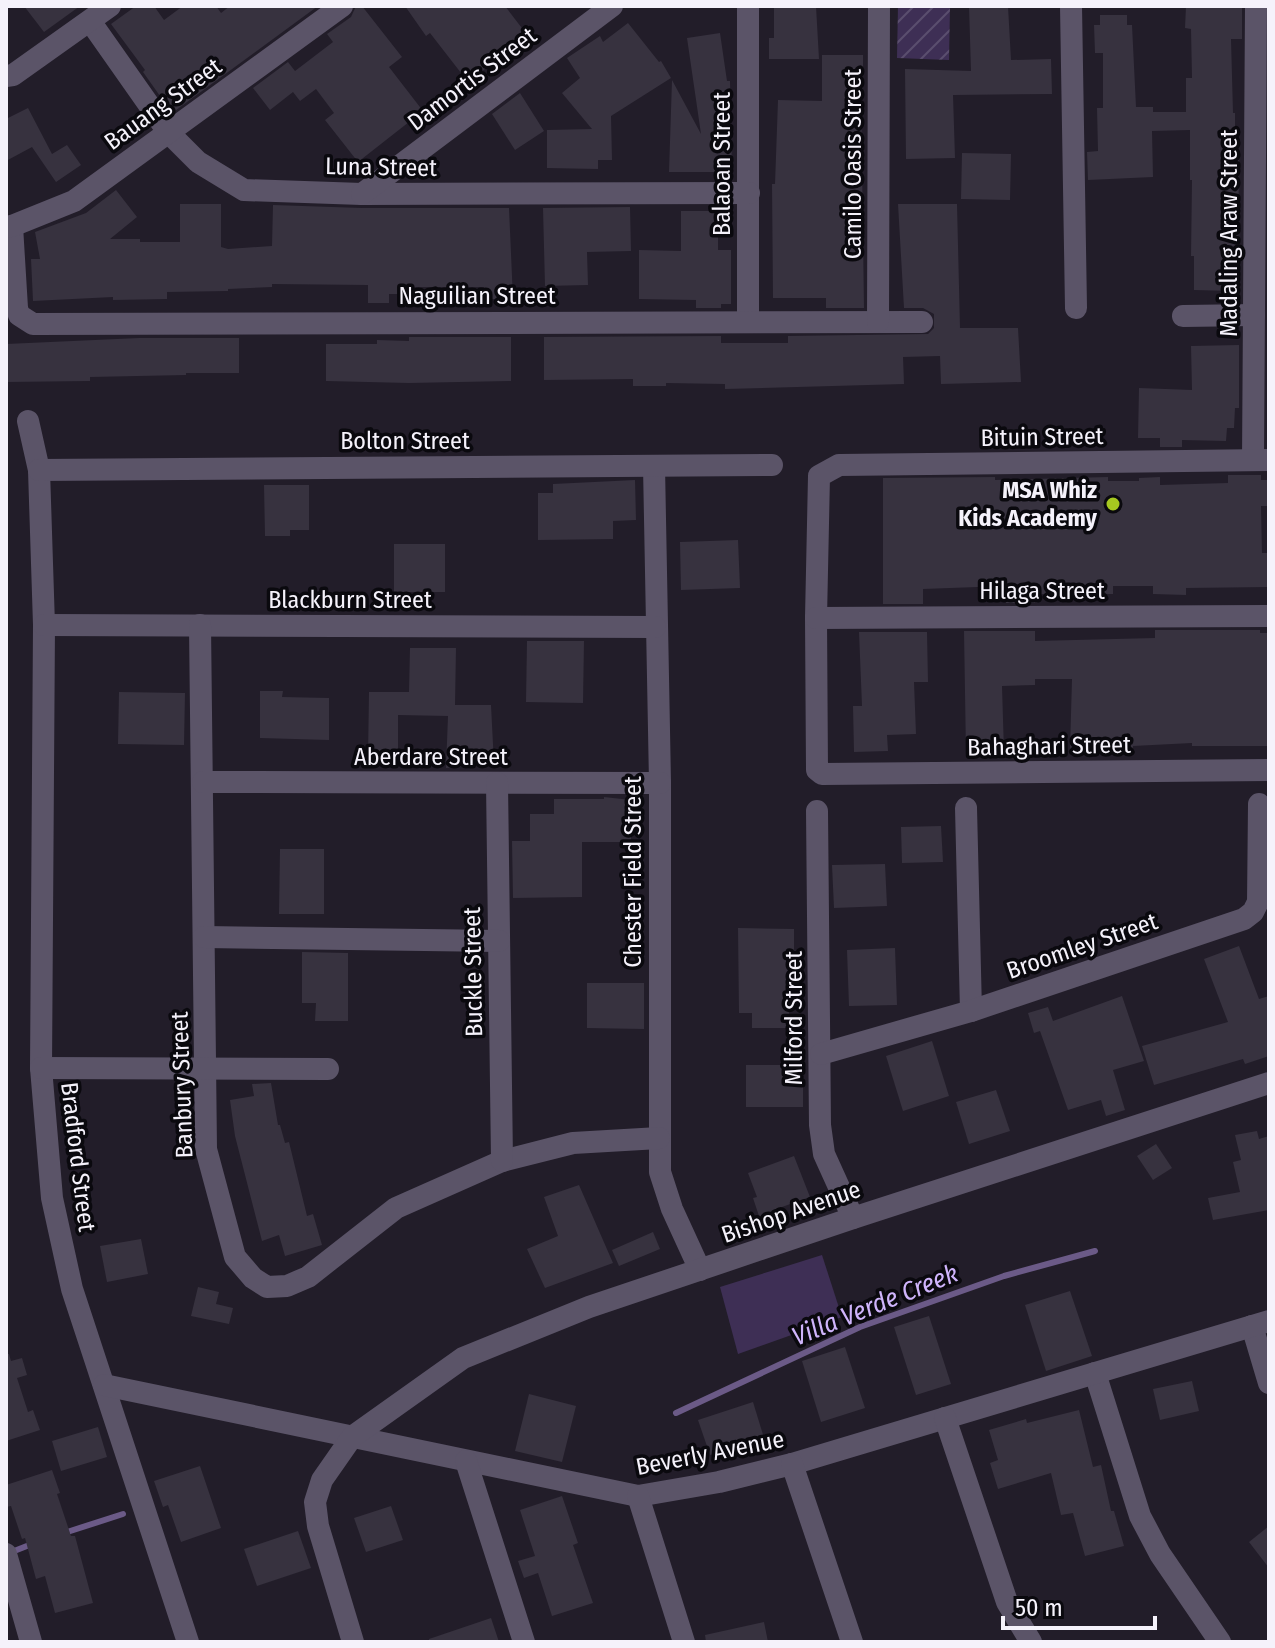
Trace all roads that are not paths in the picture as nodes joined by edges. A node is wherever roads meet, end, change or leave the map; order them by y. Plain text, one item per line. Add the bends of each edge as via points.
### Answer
1 (110, 6) edge
2 (342, 6) edge
3 (612, 6) edge
4 (748, 6) edge
5 (879, 6) edge
6 (1071, 6) edge
7 (1256, 6) edge
8 (90, 21) junction
9 (6, 76) edge
10 (168, 132) junction
11 (749, 193) junction
12 (362, 194) junction
13 (9, 226) edge
14 (1076, 308) dead end
15 (1254, 315) junction
16 (1183, 316) dead end
17 (748, 322) junction
18 (878, 322) junction
19 (922, 322) dead end
20 (28, 421) dead end
21 (1261, 460) edge
22 (772, 465) dead end
23 (654, 466) junction
24 (39, 470) junction
25 (1269, 616) edge
26 (816, 618) junction
27 (44, 625) junction
28 (200, 625) junction
29 (655, 627) junction
30 (1269, 770) edge
31 (203, 782) junction
32 (497, 783) junction
33 (660, 783) junction
34 (1259, 804) dead end
35 (966, 808) dead end
36 (817, 811) dead end
37 (204, 937) junction
38 (499, 941) junction
39 (971, 1011) junction
40 (821, 1054) junction
41 (41, 1068) junction
42 (205, 1068) junction
43 (328, 1069) dead end
44 (1269, 1083) edge
45 (659, 1138) junction
46 (502, 1161) junction
47 (853, 1218) junction
48 (700, 1270) junction
49 (1260, 1324) edge
50 (1095, 1373) junction
51 (1269, 1383) edge
52 (104, 1385) junction
53 (945, 1418) junction
54 (352, 1437) junction
55 (466, 1461) junction
56 (792, 1464) junction
57 (638, 1496) junction
58 (7, 1559) edge
59 (31, 1642) edge
60 (188, 1642) edge
61 (353, 1642) edge
62 (524, 1642) edge
63 (684, 1642) edge
64 (852, 1642) edge
65 (1031, 1642) edge
66 (1220, 1642) edge

1 - 8 street
2 - 10 street, Bauang Street
3 - 12 street, Damortis Street
4 - 11 street, Balaoan Street
5 - 18 street, Camilo Oasis Street
6 - 14 street
7 - 15 street, Madaling Araw Street
8 - 9 street
8 - 10 street, Luna Street
10 - 12 street, Luna Street via 198,162 244,190
10 - 13 street, Bauang Street via 74,201
11 - 12 street, Luna Street
11 - 17 street, Balaoan Street
13 - 17 street, Naguilian Street via 17,308 33,324
15 - 16 street
15 - 21 street, Madaling Araw Street
17 - 18 street, Naguilian Street
18 - 19 street, Naguilian Street
20 - 24 street, Bradford Street
21 - 26 street, Bituin Street via 839,465 819,476
22 - 23 street, Bolton Street
23 - 24 street, Bolton Street
23 - 29 street, Chester Field Street
24 - 27 street, Bradford Street
25 - 26 street, Hilaga Street
26 - 30 street, Bahaghari Street via 817,770 822,774
27 - 28 street, Blackburn Street
27 - 41 street, Bradford Street
28 - 29 street, Blackburn Street
28 - 31 street, Banbury Street
29 - 33 street, Chester Field Street
31 - 32 street, Aberdare Street
31 - 37 street, Banbury Street
32 - 33 street, Aberdare Street
32 - 38 street, Buckle Street
33 - 45 street, Chester Field Street
34 - 39 street, Broomley Street via 1258,902 1244,919
35 - 39 street
36 - 40 street, Milford Street
37 - 38 street
37 - 42 street, Banbury Street
38 - 46 street, Buckle Street
39 - 40 street, Broomley Street
40 - 47 street, Milford Street via 824,1154
41 - 42 street
41 - 52 street, Bradford Street via 52,1198 72,1289
42 - 43 street
42 - 46 street, Banbury Street via 206,1149 235,1257 267,1287 308,1277 396,1208
44 - 47 street, Bishop Avenue
45 - 46 street, Banbury Street via 573,1143
45 - 48 street, Chester Field Street via 660,1172
47 - 48 street, Bishop Avenue
48 - 54 street, Bishop Avenue via 463,1358
49 - 50 street, Beverly Avenue
49 - 51 street
50 - 53 street, Beverly Avenue
50 - 66 street via 1140,1516
52 - 54 street, Beverly Avenue
52 - 60 street, Bradford Street
53 - 56 street, Beverly Avenue
53 - 65 street via 1007,1602
54 - 55 street, Beverly Avenue
54 - 61 street, Bishop Avenue via 322,1480 315,1502
55 - 57 street, Beverly Avenue
55 - 62 street
56 - 57 street, Beverly Avenue
56 - 64 street
57 - 63 street
58 - 59 street

